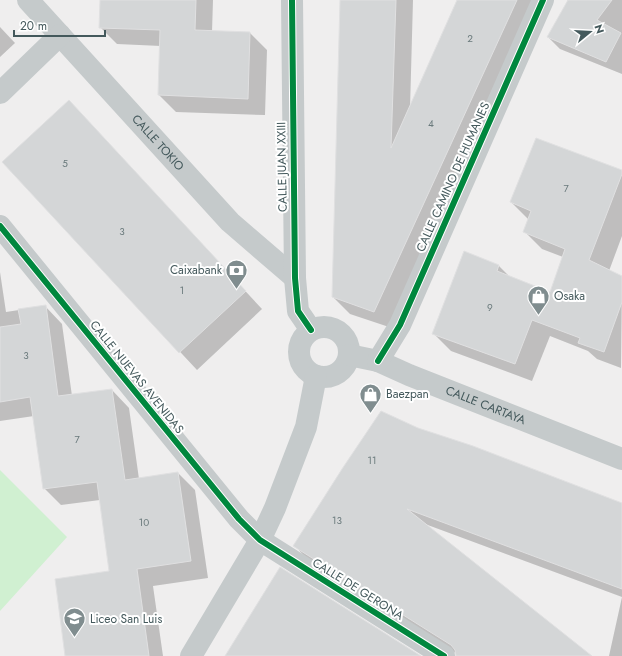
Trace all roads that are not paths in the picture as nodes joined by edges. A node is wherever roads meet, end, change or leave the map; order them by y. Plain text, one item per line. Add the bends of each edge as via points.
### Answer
1 (28, 0) edge
2 (292, 0) edge
3 (543, 0) edge
4 (60, 35) junction
5 (0, 93) edge
6 (0, 226) edge
7 (295, 278) junction
8 (311, 330) junction
9 (349, 355) junction
10 (378, 361) junction
11 (316, 376) junction
12 (622, 459) edge
13 (260, 540) junction
14 (191, 656) edge
15 (444, 656) edge

1 - 4 street, CALLE TOKIO
2 - 7 street, CALLE JUAN XXIII
3 - 10 street, CALLE CAMINO DE HUMANES via 400,324
4 - 5 street
4 - 7 street, CALLE TOKIO via 230,222
6 - 13 street, CALLE NUEVAS AVENIDAS via 239,519
7 - 8 street, CALLE JUAN XXIII via 298,311
8 - 9 street via 329,327 338,330 349,346
8 - 11 street via 299,349 301,360 307,370
9 - 10 street, CALLE CARTAYA
9 - 11 street via 345,366 338,373 327,377
10 - 12 street, CALLE CARTAYA
11 - 13 street via 306,427
13 - 14 street
13 - 15 street, CALLE DE GERONA

